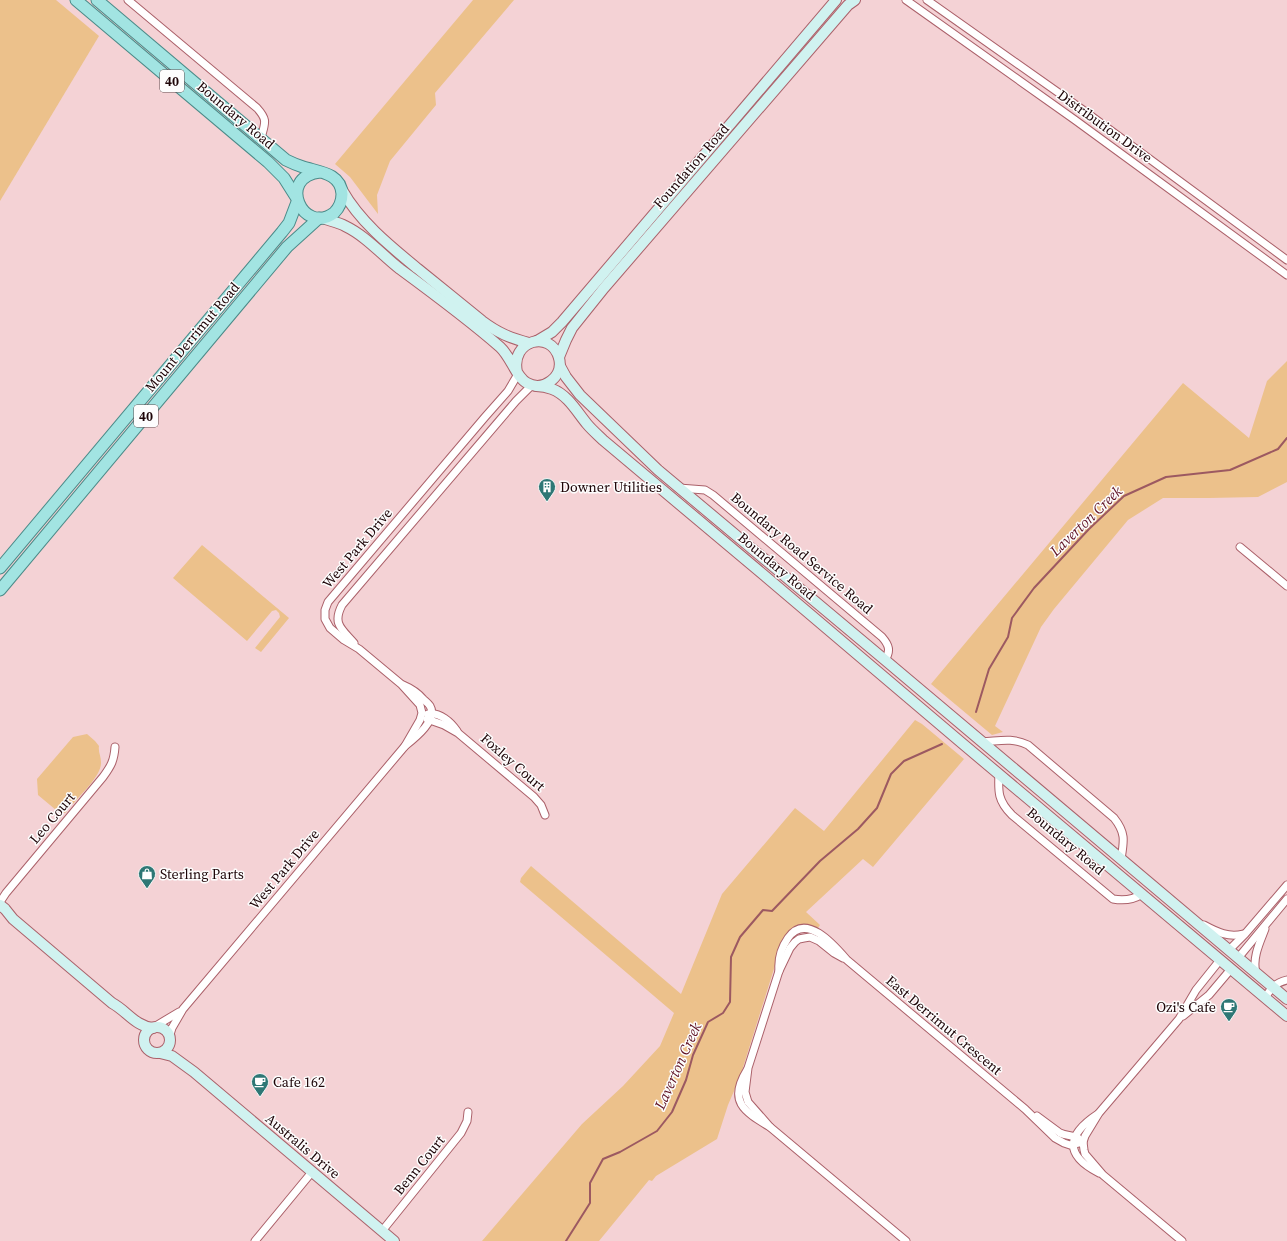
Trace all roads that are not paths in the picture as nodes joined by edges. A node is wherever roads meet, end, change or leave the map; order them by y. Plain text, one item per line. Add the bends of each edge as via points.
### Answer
1 (76, 0) edge
2 (97, 0) edge
3 (128, 0) edge
4 (836, 0) edge
5 (855, 0) edge
6 (906, 0) edge
7 (927, 0) edge
8 (1083, 110) junction
9 (1075, 120) junction
10 (261, 138) junction
11 (320, 172) junction
12 (342, 190) junction
13 (297, 200) junction
14 (321, 218) junction
15 (1258, 239) junction
16 (1251, 249) junction
17 (1287, 260) edge
18 (1287, 275) edge
19 (596, 282) junction
20 (604, 288) junction
21 (533, 342) junction
22 (559, 362) junction
23 (517, 373) junction
24 (534, 385) junction
25 (679, 488) junction
26 (424, 490) junction
27 (418, 497) junction
28 (430, 502) junction
29 (1240, 547) dead end
30 (0, 568) edge
31 (1287, 586) edge
32 (0, 590) edge
33 (325, 619) junction
34 (337, 620) junction
35 (359, 649) junction
36 (885, 660) junction
37 (876, 670) junction
38 (401, 684) junction
39 (431, 713) junction
40 (421, 715) junction
41 (429, 721) junction
42 (458, 733) junction
43 (982, 742) junction
44 (405, 746) junction
45 (115, 747) dead end
46 (999, 774) junction
47 (545, 815) dead end
48 (1121, 859) junction
49 (1138, 874) junction
50 (1287, 885) edge
51 (1142, 894) junction
52 (1287, 898) edge
53 (0, 904) edge
54 (0, 913) edge
55 (1193, 919) junction
56 (13, 920) junction
57 (1268, 921) junction
58 (1245, 934) junction
59 (1229, 950) junction
60 (1238, 958) junction
61 (1220, 960) junction
62 (1231, 969) junction
63 (1256, 973) junction
64 (1287, 980) edge
65 (1272, 986) junction
66 (1265, 998) junction
67 (1287, 999) edge
68 (112, 1003) junction
69 (183, 1009) junction
70 (1287, 1016) edge
71 (1179, 1019) junction
72 (154, 1028) junction
73 (170, 1039) junction
74 (143, 1040) junction
75 (160, 1053) junction
76 (194, 1072) junction
77 (1025, 1109) junction
78 (468, 1112) dead end
79 (1099, 1113) junction
80 (1075, 1137) junction
81 (1083, 1142) junction
82 (1073, 1145) junction
83 (312, 1172) junction
84 (1103, 1175) junction
85 (382, 1231) junction
86 (255, 1241) edge
87 (394, 1241) edge
88 (906, 1241) edge
89 (1182, 1241) edge

1 - 13 main road, Boundary Road / 40 via 268,162 284,178
2 - 10 main road, Boundary Road / 40
3 - 10 street, Boundary Road via 257,108 265,118
4 - 19 main road, Foundation Road
5 - 20 main road, Foundation Road
6 - 9 street, Distribution Drive
7 - 8 street, Distribution Drive
8 - 9 street
8 - 15 street, Distribution Drive
9 - 16 street, Distribution Drive
10 - 11 main road, Boundary Road / 40 via 286,160
11 - 12 main road, 40 via 334,178
11 - 13 main road, 40 via 306,176 300,182
12 - 14 main road, 40 via 342,198 336,211
12 - 21 main road via 366,223 439,286 498,332 508,337
13 - 14 main road, 40 via 300,208 306,213
13 - 30 main road, Mount Derrimut Road / 40 via 289,223 282,232
14 - 23 main road via 344,225 357,233 483,332 502,349
14 - 32 main road, Mount Derrimut Road / 40 via 287,247
15 - 16 street
15 - 17 street, Distribution Drive
16 - 18 street, Distribution Drive
19 - 20 main road
19 - 21 main road, Foundation Road via 552,332
20 - 22 main road, Foundation Road via 572,328
21 - 22 main road via 544,342 551,346 556,351
21 - 23 main road via 523,346 519,352 515,365
22 - 24 main road via 558,373 549,383
22 - 25 main road, Boundary Road via 566,377 580,395
23 - 24 main road via 524,381
23 - 26 street, West Park Drive via 508,392
24 - 28 street, West Park Drive via 516,401
24 - 37 main road, Boundary Road via 550,388 562,395 603,440
25 - 36 main road, Boundary Road
25 - 36 street, Boundary Road Service Road via 705,490 713,495 882,637 888,647
26 - 27 street, West Park Drive
26 - 28 street
27 - 28 street
27 - 33 street, West Park Drive via 328,602
28 - 34 street, West Park Drive via 342,605
29 - 31 street
33 - 34 street
33 - 35 street via 334,632
34 - 35 street
35 - 38 street
36 - 37 main road
36 - 43 main road, Boundary Road
37 - 46 main road, Boundary Road
38 - 39 street via 421,697 430,706
38 - 40 street via 420,705
39 - 40 street
39 - 41 street, West Park Drive
39 - 42 street, Foxley Court via 446,719
40 - 41 street, Foxley Court
40 - 44 street, West Park Drive
41 - 42 street, Foxley Court
41 - 44 street, West Park Drive
42 - 47 street, Foxley Court via 534,797
43 - 48 main road, Boundary Road
43 - 48 street, Boundary Road via 1012,740 1028,745 1114,818 1124,833
44 - 69 street, West Park Drive
45 - 53 street, Leo Court via 114,758 107,772 9,889
46 - 51 main road, Boundary Road
46 - 51 street, Boundary Road via 1001,801 1012,815 1113,899 1132,899
48 - 49 main road, Boundary Road
49 - 51 main road
49 - 55 main road, Boundary Road
50 - 58 street
51 - 61 main road, Boundary Road
52 - 57 street
53 - 56 main road
54 - 56 main road
55 - 58 street via 1226,934
55 - 59 main road, Boundary Road
56 - 68 main road
57 - 60 street
57 - 63 street via 1255,959
58 - 59 street
59 - 60 main road, Boundary Road
59 - 61 main road
60 - 62 main road
60 - 63 main road, Boundary Road
61 - 62 main road, Boundary Road
61 - 71 street via 1200,984
62 - 66 main road, Boundary Road
62 - 71 street via 1209,995
63 - 65 main road, Boundary Road
64 - 65 street
65 - 66 street
65 - 67 main road, Boundary Road
66 - 70 main road, Boundary Road
68 - 72 main road via 136,1022
68 - 74 main road
69 - 72 street, West Park Drive
69 - 73 street, West Park Drive via 174,1022
71 - 79 street
72 - 73 main road via 163,1029
72 - 74 main road via 147,1032
73 - 75 main road via 167,1048
73 - 76 main road, Australis Drive
74 - 75 main road via 149,1051
75 - 76 main road, Australis Drive via 172,1056
76 - 83 main road, Australis Drive
77 - 80 street, East Derrimut Crescent via 1060,1133
77 - 82 street, East Derrimut Crescent via 1055,1138
77 - 88 street, East Derrimut Crescent via 847,960 823,936 812,930 800,928 793,932 781,954 779,971 748,1068 741,1079 738,1091 740,1102 751,1114
78 - 85 street, Benn Court via 466,1125 461,1134
79 - 80 street via 1088,1121
79 - 81 street
80 - 81 street, East Derrimut Crescent
80 - 82 street
81 - 82 street
81 - 84 street via 1085,1154
82 - 84 street via 1073,1150 1080,1161
83 - 85 main road, Australis Drive
83 - 86 street
84 - 89 street
85 - 87 main road, Australis Drive

